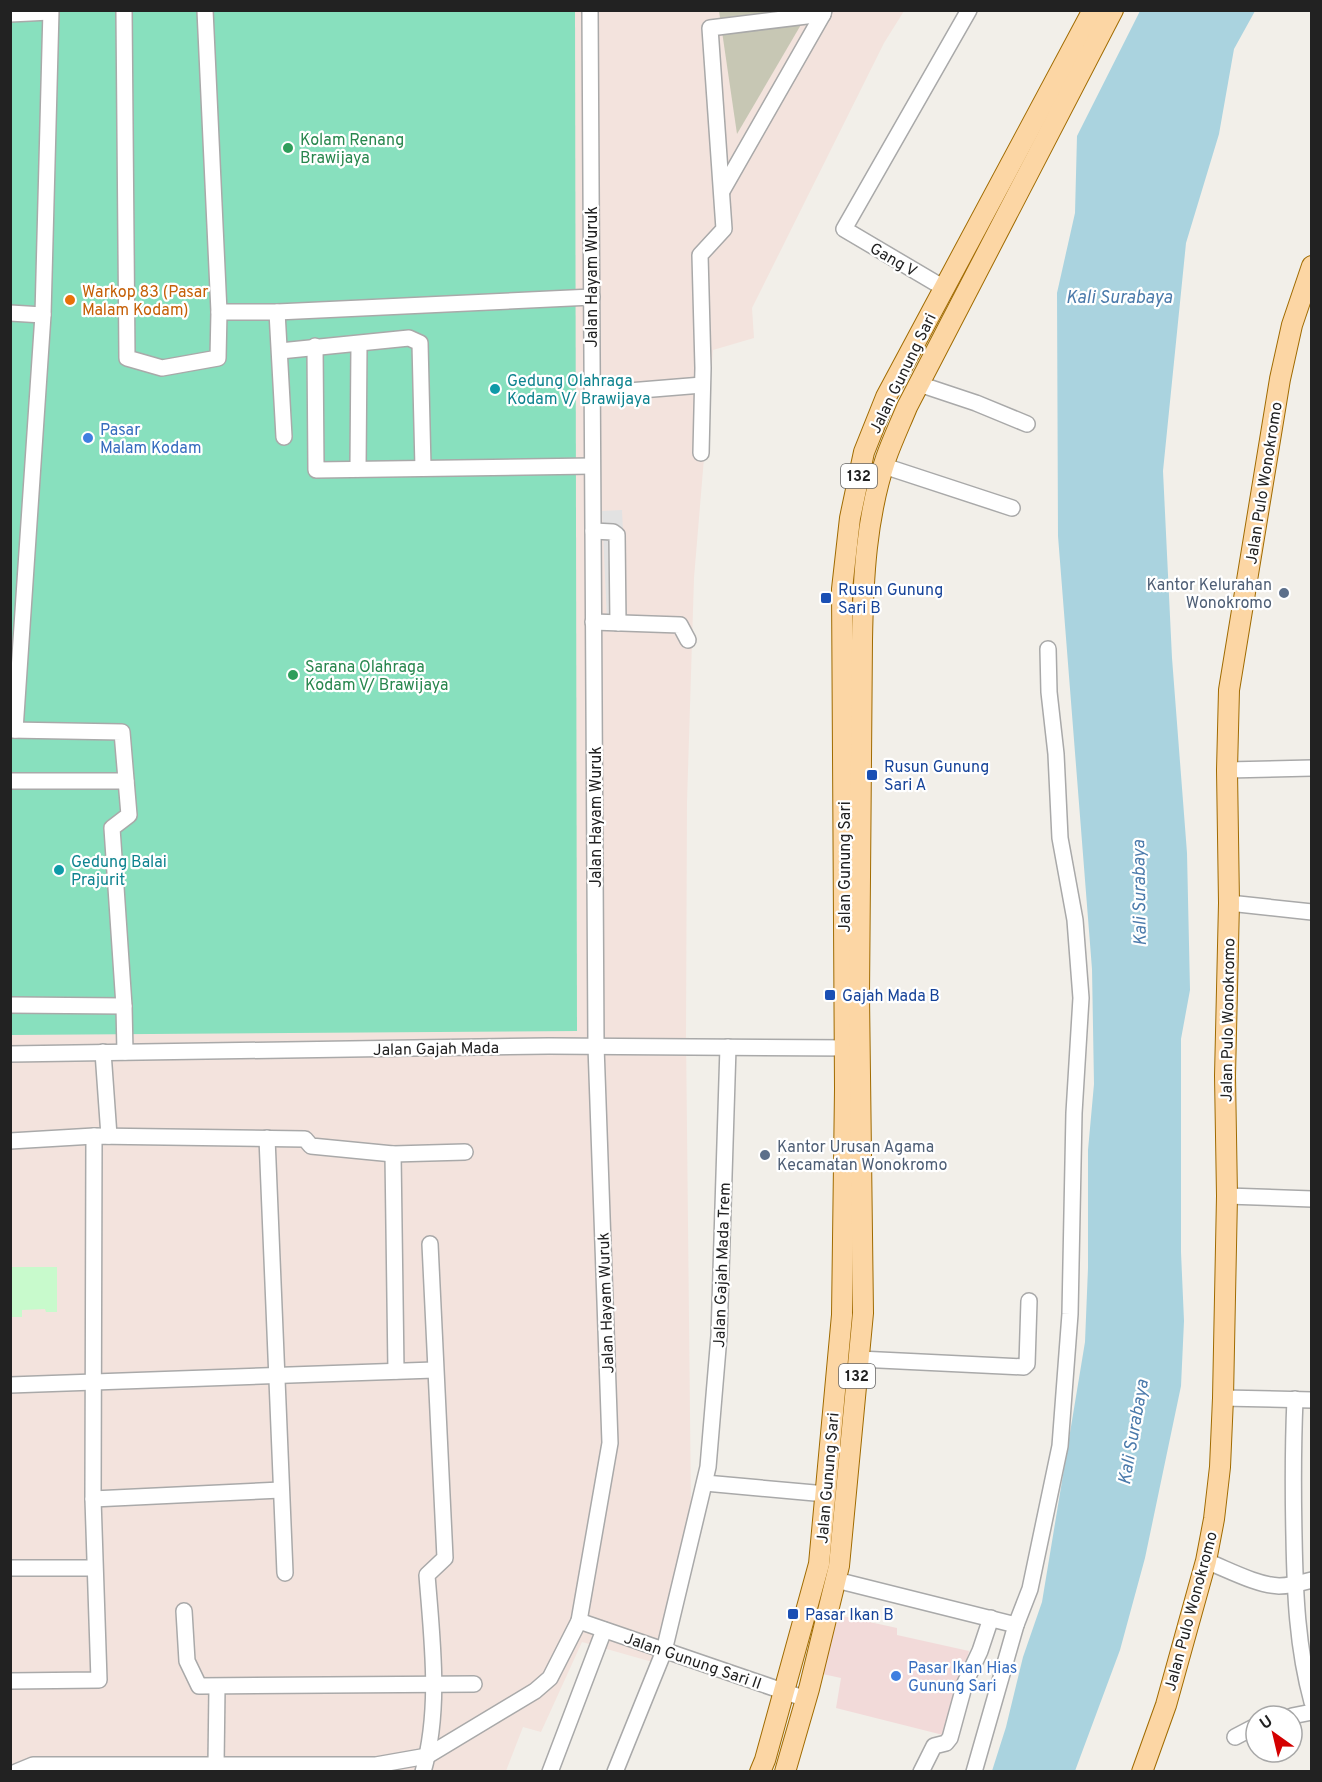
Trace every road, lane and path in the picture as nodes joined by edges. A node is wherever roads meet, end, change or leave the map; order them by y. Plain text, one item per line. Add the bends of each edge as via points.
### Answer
1 (124, 10) edge
2 (205, 10) edge
3 (590, 10) edge
4 (969, 10) edge
5 (1093, 10) edge
6 (1113, 10) edge
7 (51, 11) edge
8 (823, 12) edge
9 (10, 14) edge
10 (1028, 152) junction
11 (722, 191) junction
12 (1311, 267) edge
13 (945, 288) junction
14 (592, 297) junction
15 (219, 312) junction
16 (277, 312) junction
17 (10, 313) edge
18 (43, 315) junction
19 (359, 345) junction
20 (315, 346) junction
21 (280, 351) junction
22 (919, 384) junction
23 (702, 385) junction
24 (592, 394) junction
25 (1027, 424) dead end
26 (284, 437) dead end
27 (701, 453) dead end
28 (592, 466) junction
29 (884, 466) junction
30 (423, 468) junction
31 (358, 470) junction
32 (1012, 508) dead end
33 (593, 531) junction
34 (17, 620) edge
35 (593, 622) junction
36 (618, 623) junction
37 (688, 640) dead end
38 (852, 640) junction
39 (1048, 649) dead end
40 (13, 730) edge
41 (1311, 768) edge
42 (1227, 770) junction
43 (10, 781) edge
44 (126, 781) junction
45 (1229, 903) junction
46 (1311, 912) edge
47 (10, 1005) edge
48 (124, 1006) junction
49 (596, 1046) junction
50 (728, 1047) junction
51 (853, 1048) junction
52 (125, 1052) junction
53 (103, 1053) junction
54 (10, 1054) edge
55 (101, 1136) junction
56 (267, 1138) junction
57 (10, 1141) edge
58 (465, 1152) dead end
59 (393, 1154) junction
60 (1227, 1196) junction
61 (1311, 1199) edge
62 (430, 1244) dead end
63 (1029, 1301) dead end
64 (859, 1359) junction
65 (435, 1370) junction
66 (396, 1371) junction
67 (277, 1377) junction
68 (95, 1382) junction
69 (10, 1384) edge
70 (1223, 1398) junction
71 (1295, 1399) junction
72 (1311, 1400) edge
73 (705, 1483) junction
74 (281, 1490) junction
75 (826, 1494) junction
76 (93, 1499) junction
77 (1206, 1561) junction
78 (10, 1568) edge
79 (94, 1568) junction
80 (285, 1573) dead end
81 (836, 1580) junction
82 (1311, 1580) edge
83 (1294, 1584) junction
84 (184, 1611) dead end
85 (991, 1618) junction
86 (579, 1621) junction
87 (1016, 1625) junction
88 (604, 1630) junction
89 (664, 1651) junction
90 (1308, 1670) edge
91 (10, 1681) edge
92 (434, 1684) junction
93 (474, 1684) dead end
94 (217, 1687) junction
95 (784, 1691) junction
96 (806, 1699) junction
97 (1311, 1701) edge
98 (1244, 1732) edge
99 (1235, 1737) dead end
100 (427, 1756) junction
101 (216, 1765) junction
102 (16, 1772) edge
103 (423, 1772) edge
104 (550, 1772) edge
105 (615, 1772) edge
106 (760, 1772) edge
107 (785, 1772) edge
108 (921, 1772) edge
109 (974, 1772) edge
110 (1142, 1772) edge

1 - 15 street via 127,358 162,368 218,358
2 - 15 street
3 - 14 street, Jalan Hayam Wuruk
4 - 13 street, Gang V via 844,229
5 - 10 main road, Jalan Gunung Sari / 132
6 - 10 main road, Jalan Gunung Sari / 132
7 - 9 street
7 - 18 street
8 - 11 street
8 - 11 street via 710,28
10 - 13 main road, Jalan Gunung Sari / 132
10 - 22 main road, Jalan Gunung Sari / 132
11 - 23 street via 724,229 699,255
12 - 42 main road, Jalan Pulo Wonokromo via 1280,379 1229,690
13 - 38 main road, Jalan Gunung Sari / 132 via 886,397 864,452 844,556 842,589
14 - 16 street
14 - 24 street, Jalan Hayam Wuruk
15 - 16 street
16 - 21 street
17 - 18 street
18 - 34 street
19 - 20 street
19 - 30 street via 409,339 420,343
19 - 31 street
20 - 21 street
20 - 31 street via 315,470
21 - 26 street
22 - 25 street
22 - 29 main road, Jalan Gunung Sari / 132
23 - 24 street
23 - 27 street
24 - 28 street, Jalan Hayam Wuruk
28 - 30 street
28 - 33 street, Jalan Hayam Wuruk
29 - 32 street
29 - 38 main road, Jalan Gunung Sari / 132 via 870,519
30 - 31 street
33 - 35 street, Jalan Hayam Wuruk
33 - 36 street via 617,535
34 - 40 street
35 - 36 street
35 - 49 street, Jalan Hayam Wuruk
36 - 37 street via 680,625
38 - 51 main road, Jalan Gunung Sari / 132
39 - 87 street via 1060,838 1075,920 1082,998 1074,1113 1070,1314 1060,1446 1030,1589
40 - 44 street via 122,732
41 - 42 street
42 - 45 main road, Jalan Pulo Wonokromo
43 - 44 street
44 - 48 street via 129,815 112,828
45 - 46 street
45 - 60 main road, Jalan Pulo Wonokromo
47 - 48 street
48 - 52 street
49 - 50 street, Jalan Gajah Mada
49 - 52 street, Jalan Gajah Mada
49 - 86 street, Jalan Hayam Wuruk via 610,1443
50 - 51 street, Jalan Gajah Mada
50 - 73 street, Jalan Gajah Mada Trem via 719,1336
51 - 64 main road, Jalan Gunung Sari / 132 via 863,1313
51 - 75 main road, Jalan Gunung Sari / 132 via 842,1315
52 - 53 street, Jalan Gajah Mada
53 - 54 street, Jalan Gajah Mada
53 - 55 street
55 - 56 street
55 - 57 street
55 - 68 street
56 - 59 street via 304,1139 311,1146
56 - 67 street
58 - 59 street
59 - 66 street
60 - 61 street
60 - 70 main road, Jalan Pulo Wonokromo
62 - 65 street
63 - 64 street via 1024,1367
64 - 81 main road, Jalan Gunung Sari / 132
65 - 66 street
65 - 92 street via 445,1558 427,1575
66 - 67 street
67 - 68 street
67 - 74 street
68 - 69 street
68 - 76 street
70 - 71 street
70 - 77 main road, Jalan Pulo Wonokromo via 1220,1467
71 - 72 street
71 - 83 street
73 - 75 street
73 - 89 street, Jalan Gajah Mada Trem
74 - 76 street
74 - 80 street
75 - 95 main road, Jalan Gunung Sari / 132 via 819,1564
76 - 79 street
77 - 83 street via 1267,1584
77 - 110 main road, Jalan Pulo Wonokromo via 1166,1705
78 - 79 street
79 - 91 street via 99,1680
81 - 85 street
81 - 96 main road, Jalan Gunung Sari / 132
82 - 83 street
83 - 90 street via 1295,1612
84 - 94 street via 187,1661 199,1686
85 - 87 street
85 - 108 street via 965,1683 950,1738 934,1746
86 - 88 street, Jalan Gunung Sari II
86 - 100 street, Jalan Hayam Wuruk via 550,1678
87 - 109 street
88 - 89 street, Jalan Gunung Sari II
88 - 104 street
89 - 95 street, Jalan Gunung Sari II
89 - 105 street, Jalan Gajah Mada Trem
90 - 97 street
92 - 93 street
92 - 94 street
92 - 100 street
94 - 101 street
95 - 96 street, Jalan Gunung Sari II
95 - 106 main road, Jalan Gunung Sari / 132
96 - 107 main road, Jalan Gunung Sari / 132
98 - 99 street
100 - 101 street, Jalan Hayam Wuruk via 376,1766
100 - 103 street
101 - 102 street, Jalan Hayam Wuruk via 33,1765

